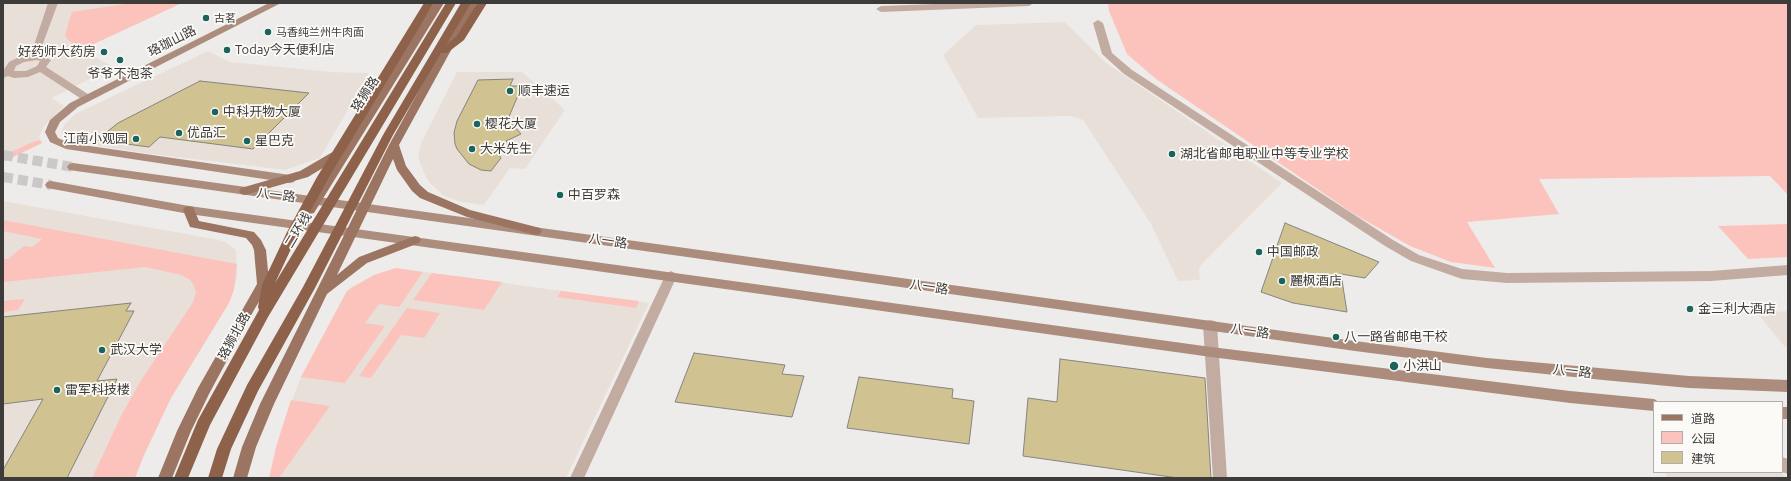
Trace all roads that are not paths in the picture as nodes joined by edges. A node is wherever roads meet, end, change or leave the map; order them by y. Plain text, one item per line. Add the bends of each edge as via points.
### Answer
1 (53, 3) edge
2 (276, 3) edge
3 (429, 3) edge
4 (439, 3) edge
5 (451, 3) edge
6 (466, 3) edge
7 (472, 3) edge
8 (482, 3) edge
9 (1029, 3) edge
10 (881, 9) dead end
11 (1098, 23) dead end
12 (444, 51) junction
13 (33, 57) junction
14 (38, 69) junction
15 (5, 75) edge
16 (83, 100) junction
17 (349, 145) junction
18 (394, 145) junction
19 (73, 167) tunnel mouth
20 (290, 179) junction
21 (51, 185) tunnel mouth
22 (245, 191) junction
23 (316, 201) junction
24 (365, 207) junction
25 (190, 210) junction
26 (300, 226) junction
27 (536, 231) junction
28 (352, 232) junction
29 (415, 240) junction
30 (1788, 270) edge
31 (671, 276) junction
32 (263, 285) junction
33 (322, 294) junction
34 (263, 314) junction
35 (1210, 325) junction
36 (1211, 352) junction
37 (1788, 386) edge
38 (1653, 405) edge
39 (166, 478) edge
40 (181, 478) edge
41 (215, 478) edge
42 (240, 478) edge
43 (577, 478) edge
44 (1220, 478) edge

1 - 13 street
2 - 16 main road, 珞珈山路
3 - 34 highway via 322,177 268,285
4 - 17 main road, 珞狮路
5 - 34 highway, 二环线
6 - 41 highway via 388,135 309,288 252,389 224,449
7 - 12 main road
8 - 12 highway via 461,38
9 - 10 street
11 - 30 street via 1108,54 1128,72 1389,243 1415,258 1437,266 1462,274 1507,278 1711,276
12 - 18 main road
13 - 14 street via 45,58 46,63
13 - 15 street via 17,62
14 - 15 street via 19,75
14 - 16 street
16 - 20 main road, 珞珈山路 via 54,122 50,129 56,142 74,148
17 - 20 main road via 319,166
17 - 23 main road, 珞狮路
18 - 24 main road
18 - 27 main road via 401,167 424,195 467,213
19 - 22 main road, 八一路
20 - 22 main road
21 - 25 main road, 八一路
22 - 23 main road, 八一路
23 - 24 main road, 八一路
23 - 26 main road, 珞狮北路
24 - 27 main road, 八一路
24 - 28 main road
25 - 26 main road, 八一路
25 - 32 main road via 194,224 250,235 258,243
26 - 28 main road, 八一路
26 - 32 main road, 珞狮北路
27 - 35 main road, 八一路
28 - 29 main road, 八一路
28 - 33 main road
29 - 31 main road, 八一路
29 - 33 main road via 363,260
31 - 36 main road, 八一路
31 - 43 street
32 - 39 main road, 珞狮北路 via 203,392 184,431
33 - 42 main road via 267,404 249,447
34 - 40 highway, 二环线 via 203,424
35 - 36 street
35 - 37 main road, 八一路 via 1487,363 1673,380
36 - 38 main road, 八一路 via 1570,397
36 - 44 street

